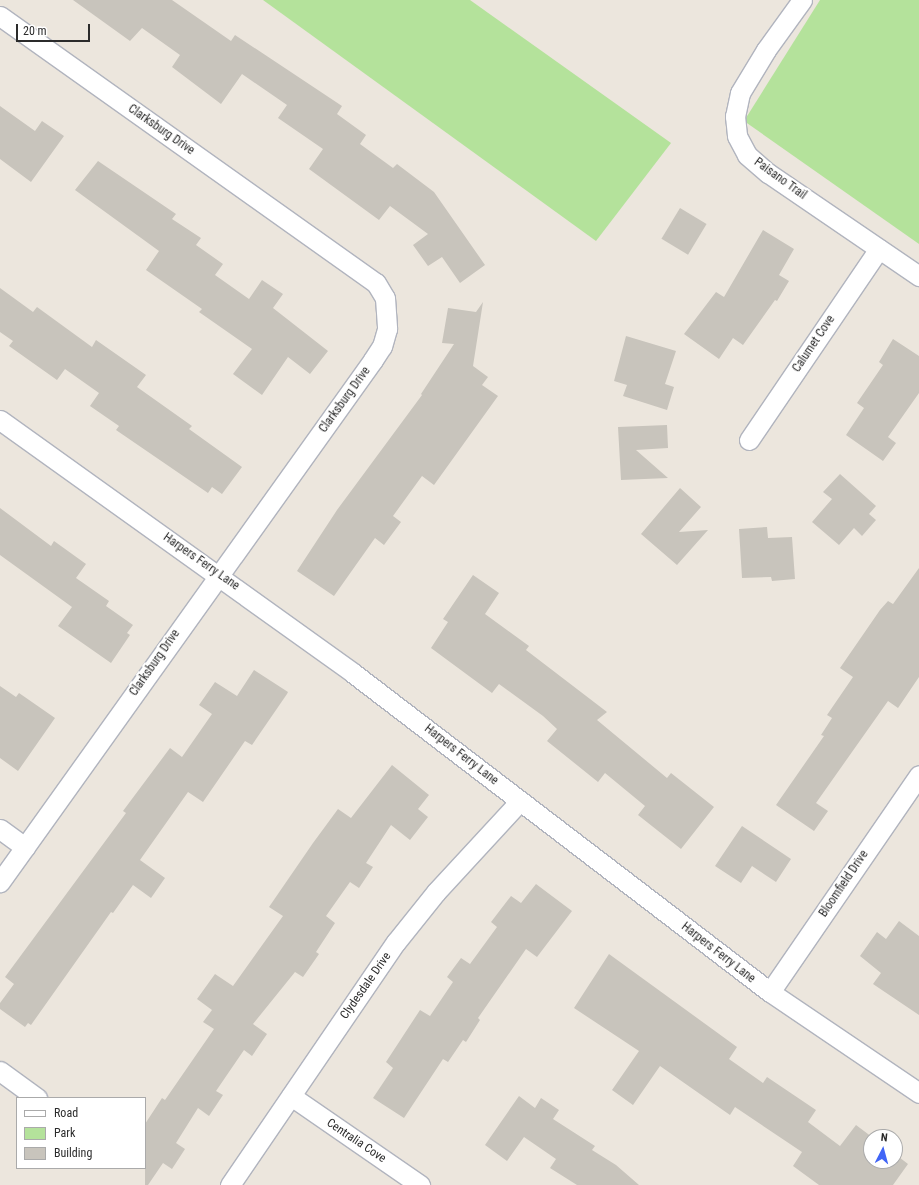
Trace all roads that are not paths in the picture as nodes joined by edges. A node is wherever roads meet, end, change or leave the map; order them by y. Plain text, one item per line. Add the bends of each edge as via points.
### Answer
1 (802, 0) edge
2 (0, 16) edge
3 (879, 249) junction
4 (919, 276) edge
5 (0, 420) edge
6 (750, 440) dead end
7 (218, 575) junction
8 (919, 774) edge
9 (520, 801) junction
10 (0, 829) edge
11 (25, 847) junction
12 (0, 882) edge
13 (770, 992) junction
14 (0, 1071) edge
15 (919, 1094) edge
16 (291, 1096) junction
17 (36, 1097) edge
18 (230, 1185) edge
19 (420, 1185) edge

1 - 3 street, Paisano Trail via 766,50 740,93 735,116 737,136 747,155 768,173
2 - 7 street, Clarksburg Drive via 376,283 384,298 387,329 382,346
3 - 4 street, Paisano Trail
3 - 6 street, Calumet Cove
5 - 7 street, Harpers Ferry Lane
7 - 9 street, Harpers Ferry Lane via 353,673
7 - 11 street, Clarksburg Drive
8 - 13 street, Bloomfield Drive
9 - 13 street, Harpers Ferry Lane
9 - 16 street, Clydesdale Drive via 436,892 396,942
10 - 11 street
11 - 12 street, Clarksburg Drive
13 - 15 street, Harpers Ferry Lane
14 - 17 street
16 - 18 street, Clydesdale Drive
16 - 19 street, Centralia Cove

